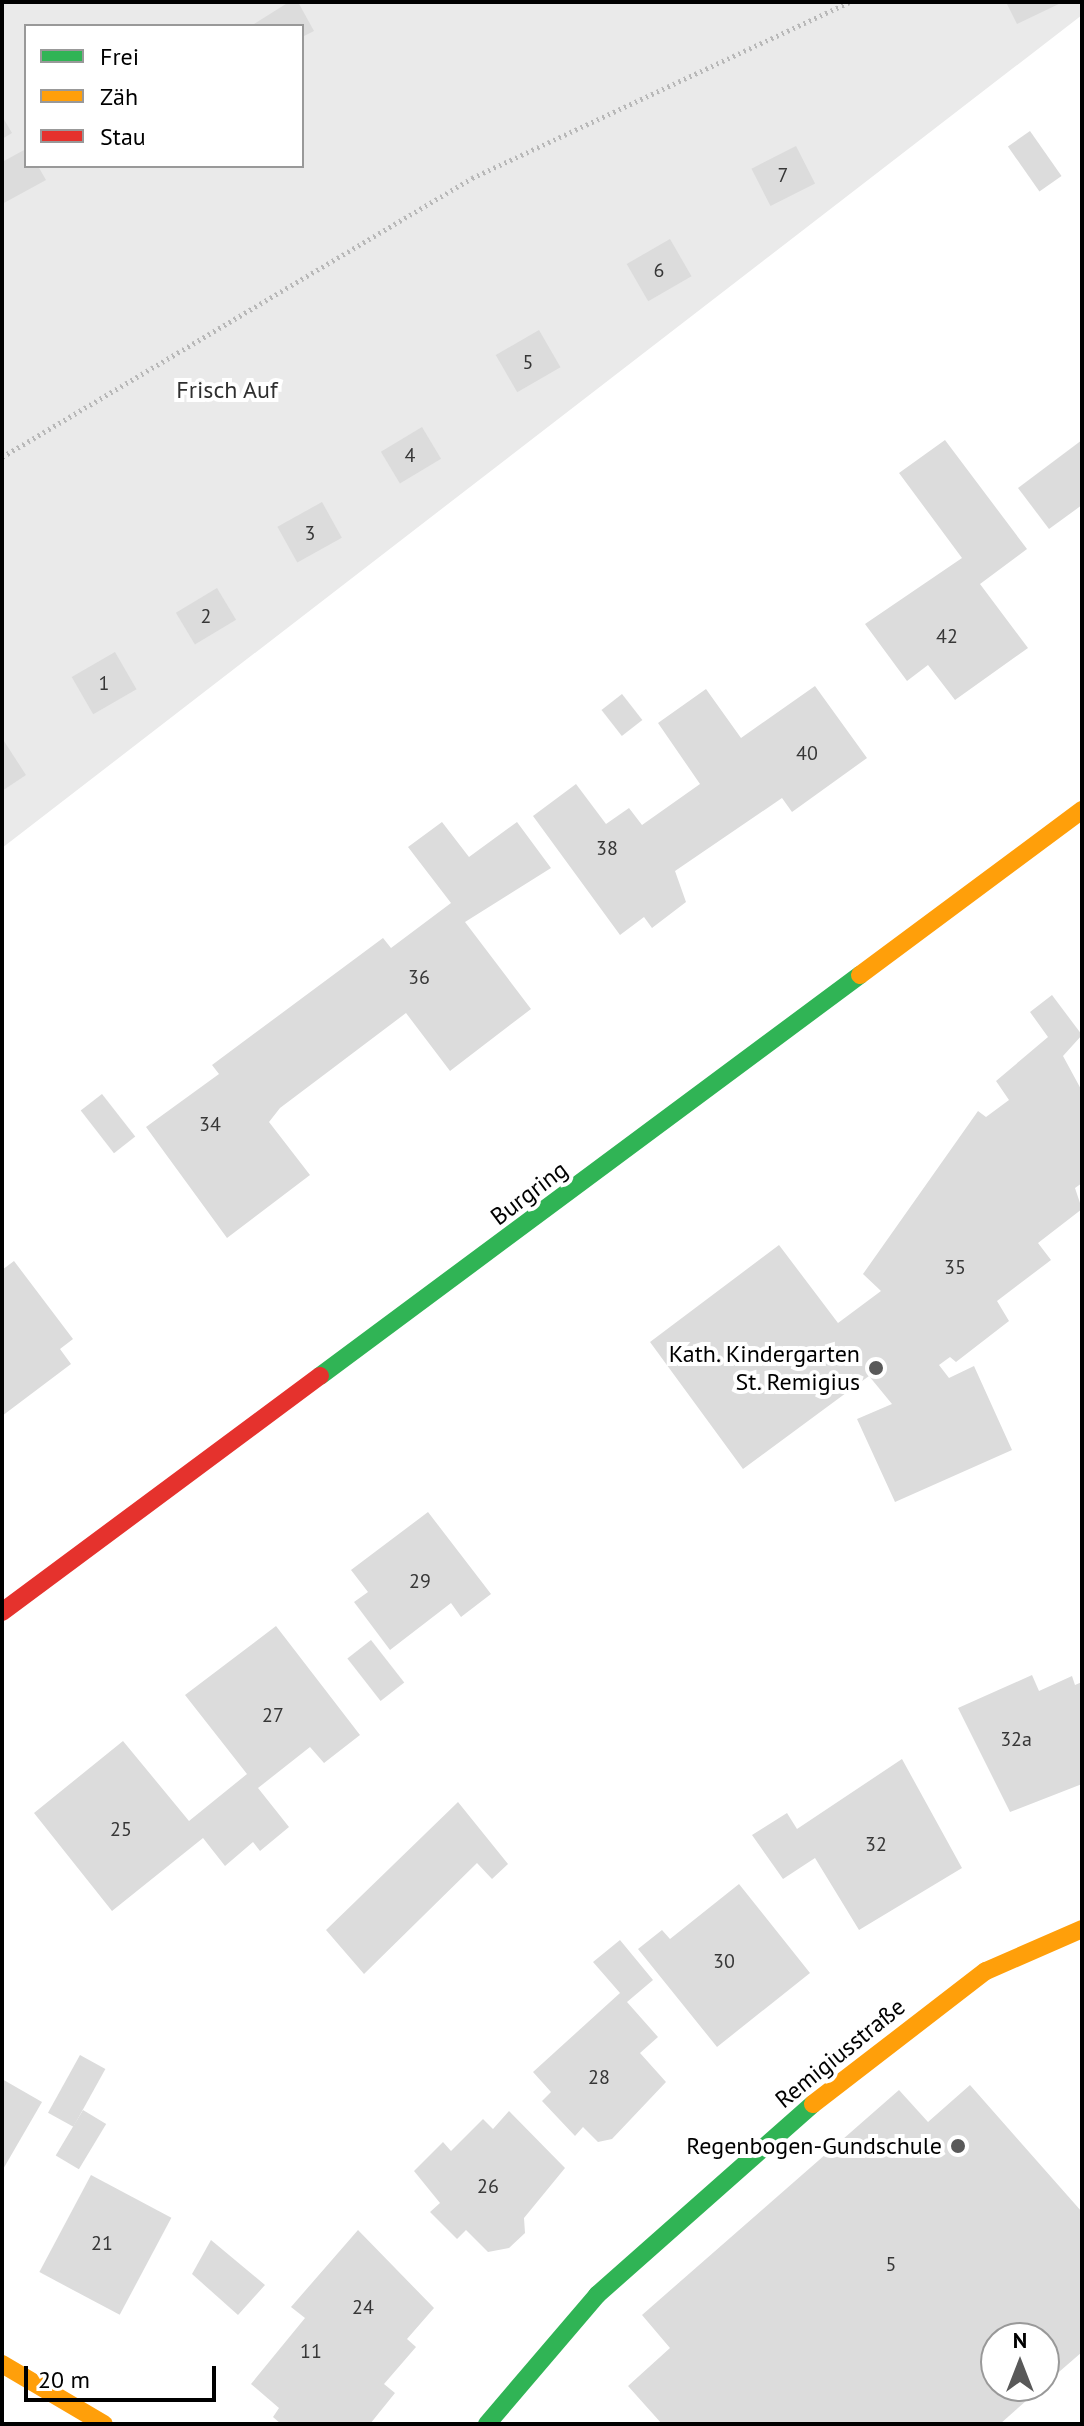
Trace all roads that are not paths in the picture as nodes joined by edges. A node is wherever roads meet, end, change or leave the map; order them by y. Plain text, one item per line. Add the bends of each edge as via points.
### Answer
1 (1082, 810) edge
2 (2, 1612) edge
3 (1082, 1929) edge
4 (2, 2364) edge
5 (104, 2424) edge
6 (487, 2424) edge

1 - 2 main road, Burgring
3 - 6 main road, Remigiusstraße via 986,1971 872,2052 597,2295
4 - 5 main road

